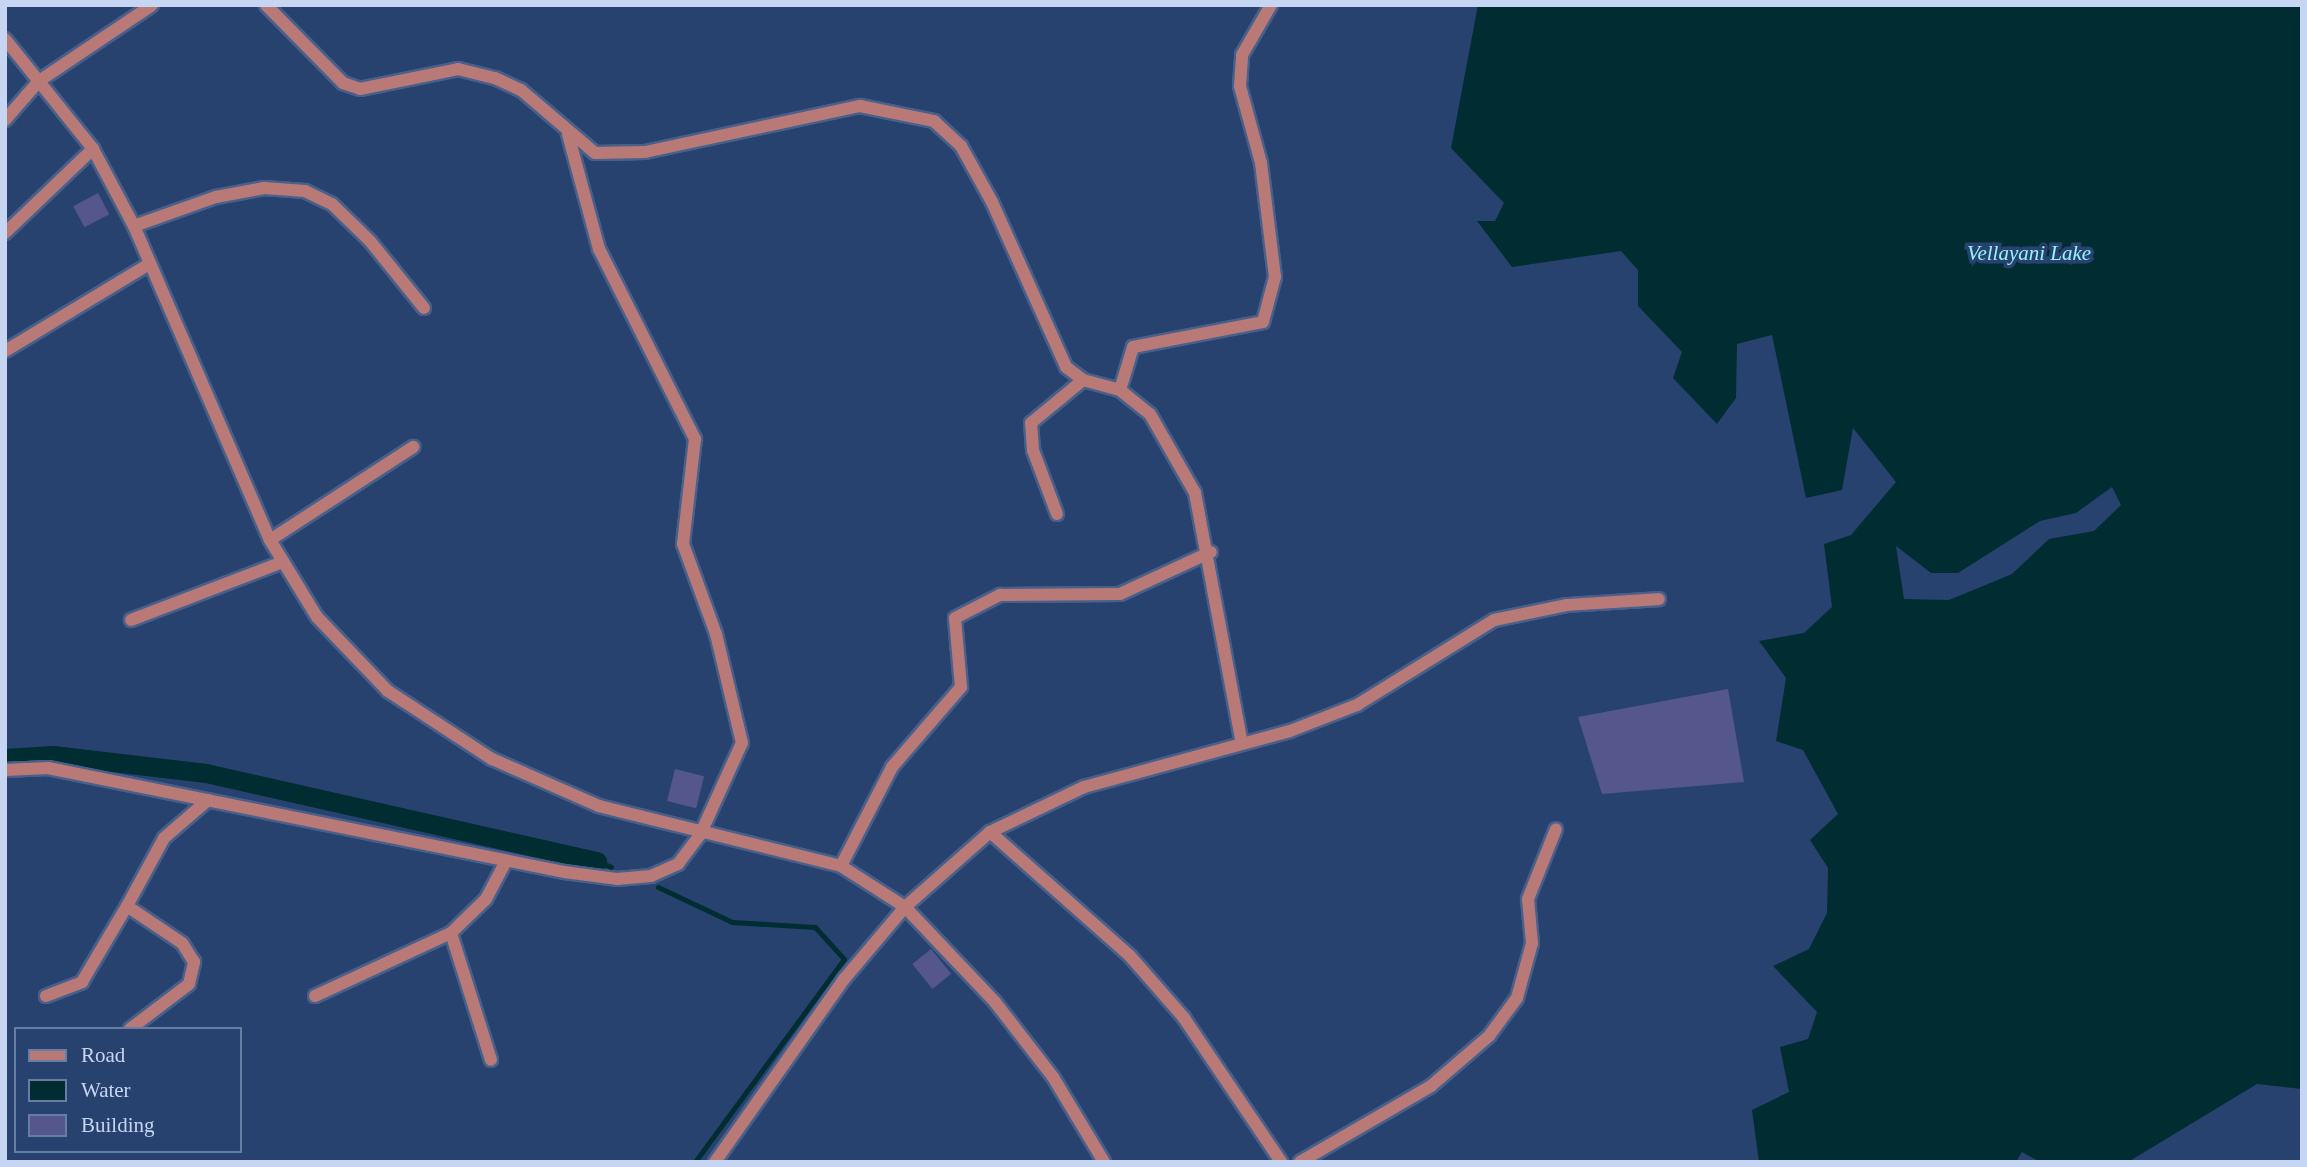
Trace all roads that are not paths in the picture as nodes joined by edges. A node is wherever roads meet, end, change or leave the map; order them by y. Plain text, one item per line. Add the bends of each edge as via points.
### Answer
1 (152, 5) edge
2 (266, 5) edge
3 (1271, 5) edge
4 (5, 39) edge
5 (39, 81) junction
6 (5, 120) edge
7 (568, 134) junction
8 (93, 149) junction
9 (134, 226) junction
10 (5, 233) edge
11 (149, 264) junction
12 (424, 308) dead end
13 (5, 351) edge
14 (1083, 380) junction
15 (1120, 390) junction
16 (413, 447) dead end
17 (1057, 514) dead end
18 (270, 540) junction
19 (1211, 552) junction
20 (283, 562) junction
21 (1659, 599) dead end
22 (131, 620) dead end
23 (1242, 743) junction
24 (5, 770) edge
25 (208, 800) junction
26 (1556, 829) dead end
27 (990, 832) junction
28 (700, 835) junction
29 (506, 861) junction
30 (841, 866) junction
31 (127, 906) junction
32 (905, 907) junction
33 (451, 933) junction
34 (46, 996) dead end
35 (315, 996) dead end
36 (133, 1027) edge
37 (491, 1060) dead end
38 (715, 1162) edge
39 (1104, 1162) edge
40 (1281, 1162) edge
41 (1300, 1162) edge

1 - 5 street
2 - 7 street via 343,83 360,89 458,69 521,90
3 - 15 street via 1242,55 1240,86 1261,163 1275,276 1263,322 1133,347
4 - 5 street
5 - 6 street
5 - 8 street
7 - 14 street via 595,153 618,155 860,106 934,121 961,146 1023,264 1054,350
7 - 28 street via 599,249 695,439 683,544 716,634 742,743
8 - 9 street
8 - 10 street
9 - 11 street
9 - 12 street via 216,197 264,188 305,191 332,204
11 - 13 street
11 - 18 street
14 - 15 street
14 - 17 street via 1031,423 1032,450
15 - 19 street via 1150,414 1167,439 1195,493
16 - 18 street
18 - 20 street
19 - 23 street
19 - 30 street via 1120,594 1000,595 955,618 961,687 892,767
20 - 22 street
20 - 28 street via 317,617 388,691 492,759 599,806
21 - 23 street via 1503,617 1357,705
23 - 27 street via 1084,787
24 - 25 street via 48,768
25 - 29 street
25 - 31 street via 163,838
26 - 41 street via 1528,899 1532,943 1517,998 1489,1037 1431,1086
27 - 32 street
27 - 40 street via 1166,998
28 - 29 street via 678,864 651,876 617,879
28 - 30 street via 775,847
29 - 33 street via 486,898
30 - 32 street
31 - 34 street via 82,982
31 - 36 street via 182,943 194,962 189,984
32 - 38 street via 845,978
32 - 39 street via 1003,1012 1053,1077
33 - 35 street via 382,970
33 - 37 street

